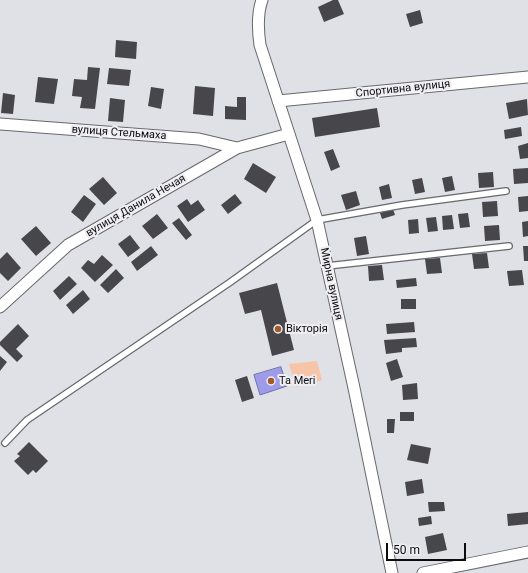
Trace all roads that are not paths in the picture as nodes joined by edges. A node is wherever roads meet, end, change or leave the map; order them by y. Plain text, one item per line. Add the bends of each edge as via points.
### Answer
1 (262, 0) edge
2 (528, 77) edge
3 (278, 101) junction
4 (0, 124) edge
5 (289, 134) junction
6 (237, 148) junction
7 (506, 191) dead end
8 (317, 220) junction
9 (509, 246) dead end
10 (327, 266) junction
11 (0, 307) edge
12 (5, 444) dead end
13 (528, 552) edge
14 (392, 573) edge
15 (423, 573) edge

1 - 3 street, Мирна вулиця via 258,34
2 - 3 street, Спортивна вулиця
3 - 5 street, Мирна вулиця
4 - 6 street, вулиця Стельмаха via 199,139
5 - 6 street, вулиця Данила Нечая
5 - 8 street, Мирна вулиця
6 - 11 street, вулиця Данила Нечая via 68,245
7 - 8 lane
8 - 10 street, Мирна вулиця
8 - 12 lane via 27,420
9 - 10 lane
10 - 14 street, Мирна вулиця
13 - 15 street

